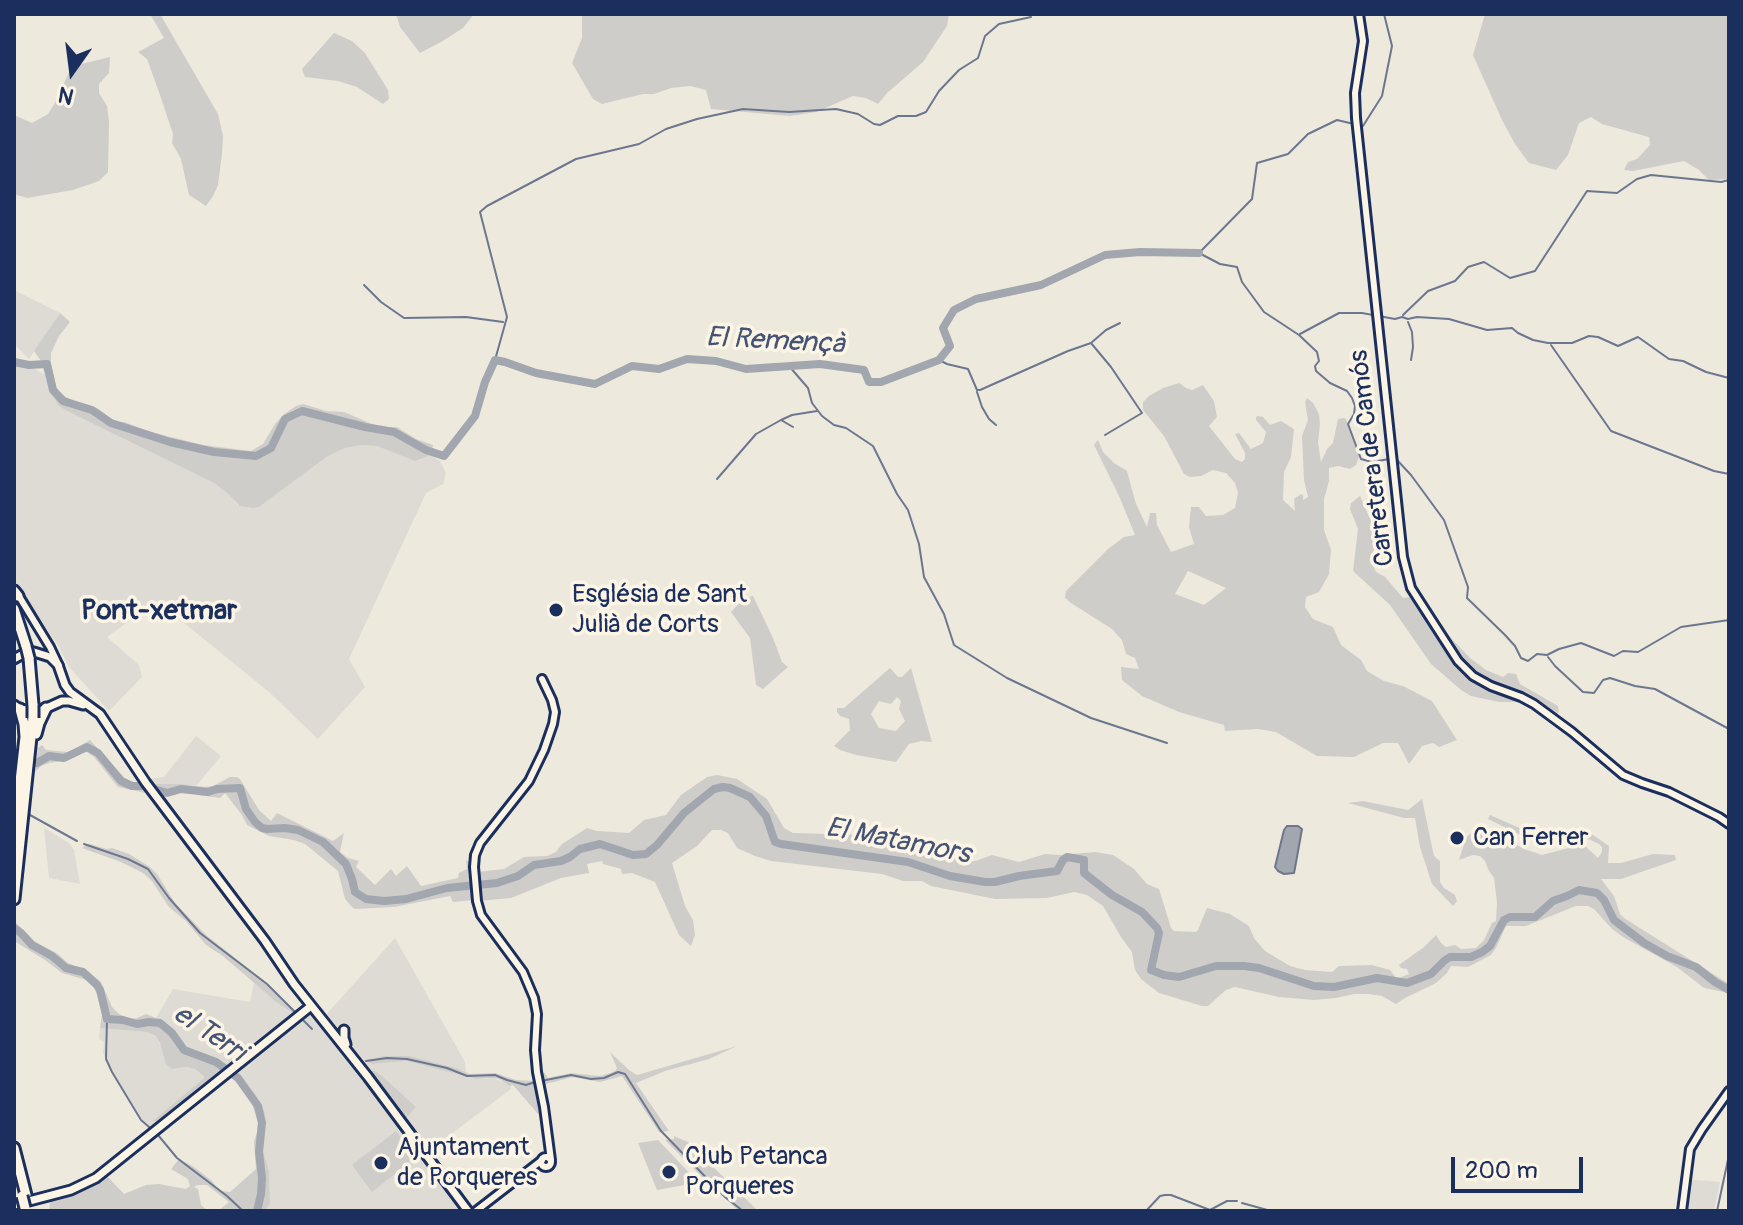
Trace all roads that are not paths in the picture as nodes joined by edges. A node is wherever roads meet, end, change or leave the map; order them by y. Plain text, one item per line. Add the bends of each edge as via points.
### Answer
1 (1359, 14) edge
2 (15, 592) edge
3 (14, 609) edge
4 (14, 618) edge
5 (25, 646) junction
6 (14, 659) edge
7 (60, 670) junction
8 (542, 679) dead end
9 (63, 681) junction
10 (50, 706) junction
11 (17, 707) edge
12 (140, 773) junction
13 (22, 812) junction
14 (1729, 824) edge
15 (14, 838) edge
16 (14, 872) edge
17 (14, 899) edge
18 (265, 941) junction
19 (293, 975) junction
20 (308, 1008) junction
21 (327, 1021) junction
22 (340, 1033) junction
23 (349, 1055) junction
24 (368, 1077) junction
25 (1729, 1091) edge
26 (14, 1148) edge
27 (14, 1167) edge
28 (24, 1196) junction
29 (14, 1205) edge
30 (27, 1209) edge
31 (468, 1211) edge
32 (476, 1211) edge
33 (1682, 1211) edge

1 - 14 street, Carretera de Camós via 1363,41 1356,118 1403,557 1415,596 1458,661 1482,682 1534,704 1623,775
2 - 7 street
3 - 5 highway
4 - 5 highway
5 - 13 highway, bridge via 32,718
6 - 7 main road via 39,653
7 - 9 main road
8 - 32 street via 555,712 544,750 529,781 480,843 474,867 482,917 533,991 549,1148 546,1161
9 - 10 main road
9 - 12 main road via 100,714
10 - 11 main road via 33,711
10 - 12 main road via 69,701 91,710
10 - 13 highway via 36,734
11 - 13 highway via 25,737
12 - 18 main road
13 - 15 highway
13 - 16 highway
13 - 17 highway
18 - 19 main road
18 - 20 main road
19 - 20 main road via 311,1002
19 - 21 main road
20 - 21 main road
20 - 29 main road via 96,1178
21 - 22 main road
21 - 23 main road
22 - 23 main road
22 - 24 main road
23 - 24 main road
24 - 31 main road
25 - 33 street via 1690,1149
26 - 28 highway
27 - 28 highway
28 - 30 highway, bridge

